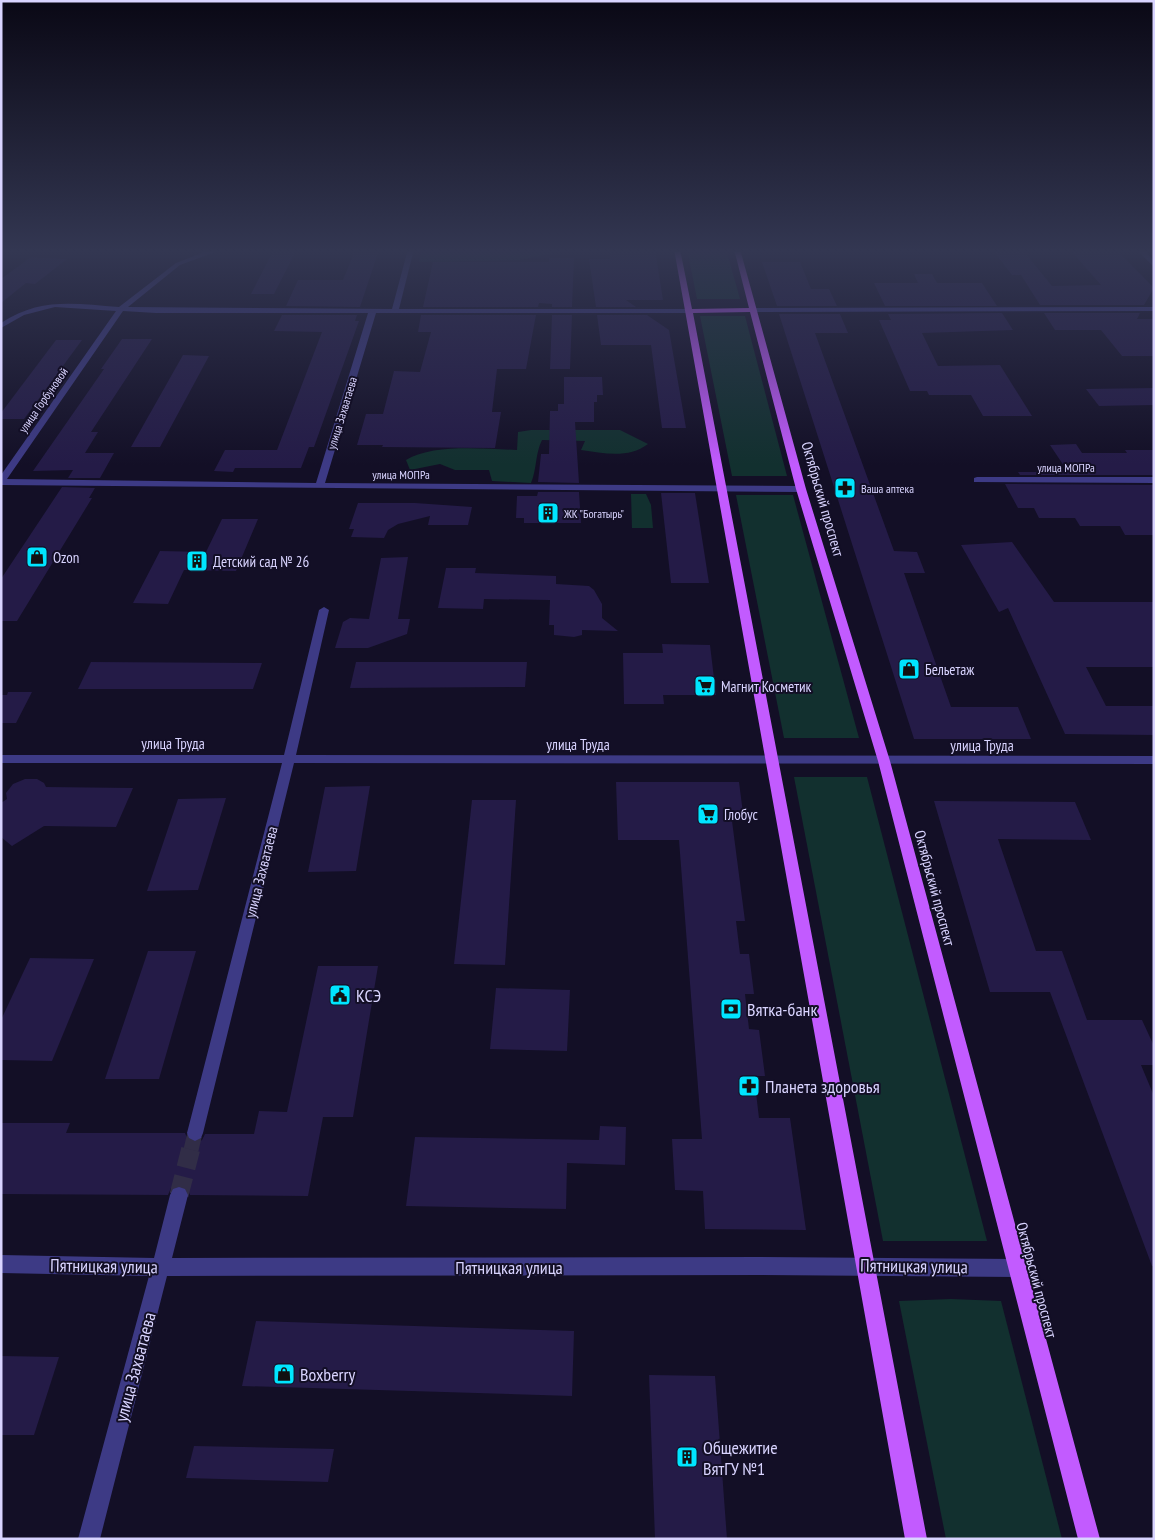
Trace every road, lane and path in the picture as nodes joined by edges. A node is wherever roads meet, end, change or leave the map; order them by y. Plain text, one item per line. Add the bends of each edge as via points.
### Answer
1 (113, 321) edge
2 (370, 321) edge
3 (692, 321) edge
4 (757, 321) edge
5 (977, 480) dead end
6 (1154, 480) edge
7 (1, 482) edge
8 (320, 486) junction
9 (722, 489) junction
10 (801, 489) junction
11 (324, 610) dead end
12 (1, 758) edge
13 (289, 759) junction
14 (1154, 760) edge
15 (773, 761) junction
16 (884, 761) junction
17 (195, 1133) tunnel mouth
18 (179, 1195) tunnel mouth
19 (1, 1264) edge
20 (866, 1265) junction
21 (161, 1268) junction
22 (1016, 1268) junction
23 (89, 1539) edge
24 (916, 1539) edge
25 (1089, 1539) edge

1 - 7 street, улица Горбуновой
2 - 8 street, улица Захватаева
3 - 9 main road
4 - 10 main road, Октябрьский проспект
5 - 6 street, улица МОПРа
7 - 8 street, улица МОПРа
8 - 9 street, улица МОПРа
9 - 10 street, улица МОПРа
9 - 15 main road
10 - 16 main road, Октябрьский проспект
11 - 13 street, улица Захватаева
12 - 13 street, улица Труда
13 - 15 street, улица Труда
13 - 17 street, улица Захватаева
14 - 16 street, улица Труда
15 - 16 street, улица Труда
15 - 20 main road
16 - 22 main road, Октябрьский проспект
18 - 21 street, улица Захватаева
19 - 21 street, Пятницкая улица
20 - 21 street, Пятницкая улица
20 - 22 street, Пятницкая улица
20 - 24 main road
21 - 23 street, улица Захватаева
22 - 25 main road, Октябрьский проспект

